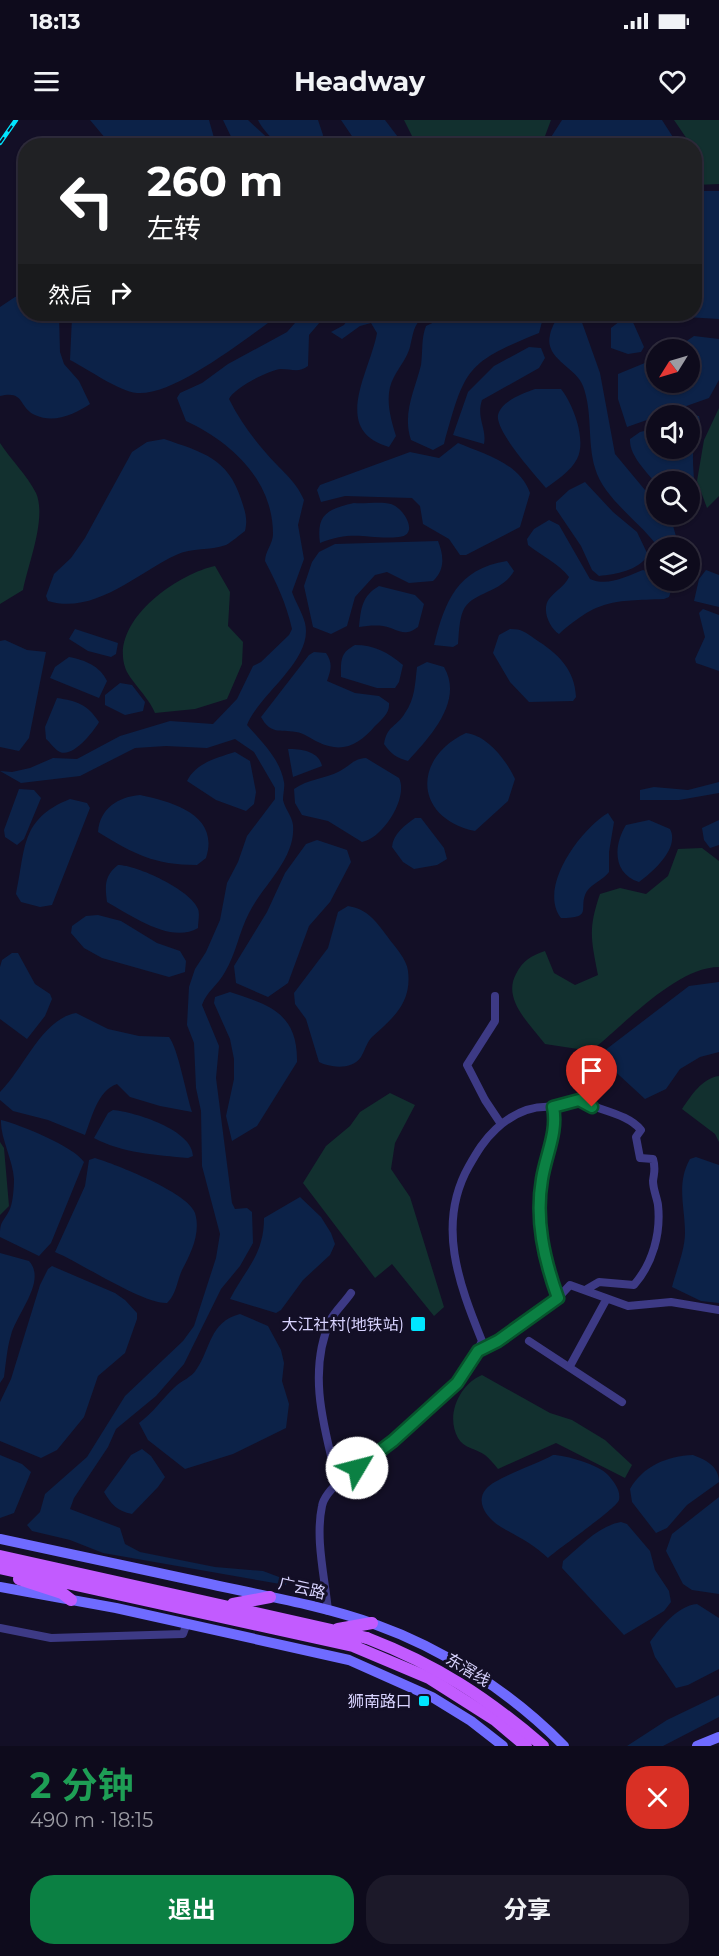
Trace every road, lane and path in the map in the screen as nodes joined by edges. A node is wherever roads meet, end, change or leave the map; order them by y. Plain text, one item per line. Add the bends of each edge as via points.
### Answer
1 (495, 996) dead end
2 (553, 1107) junction
3 (501, 1124) junction
4 (588, 1290) junction
5 (351, 1293) dead end
6 (558, 1298) junction
7 (606, 1300) junction
8 (719, 1310) edge
9 (529, 1341) dead end
10 (478, 1351) junction
11 (570, 1366) junction
12 (622, 1402) dead end
13 (338, 1484) junction
14 (0, 1539) edge
15 (0, 1556) edge
16 (1, 1569) edge
17 (0, 1587) edge
18 (270, 1597) junction
19 (71, 1600) junction
20 (224, 1605) junction
21 (328, 1611) junction
22 (187, 1623) junction
23 (372, 1623) junction
24 (0, 1628) edge
25 (333, 1630) junction
26 (367, 1638) joint
27 (535, 1720) junction
28 (719, 1737) edge
29 (719, 1742) edge
30 (503, 1746) edge
31 (527, 1746) edge
32 (543, 1746) edge
33 (564, 1746) edge
34 (698, 1746) edge
35 (709, 1746) edge

1 - 3 street via 495,1021 467,1065
2 - 3 street via 537,1105
2 - 4 street via 579,1100 633,1121 641,1130 636,1137 640,1158 652,1159 657,1171 653,1182 658,1203 658,1238 642,1275 634,1285 598,1282
2 - 6 street via 555,1119 542,1179 540,1229
3 - 10 street via 484,1140 461,1180 452,1209 457,1269 482,1341
4 - 6 street via 570,1286
4 - 7 street
5 - 13 street via 326,1332 319,1375 319,1405
6 - 10 street
7 - 8 street via 628,1306 671,1302
7 - 11 street
9 - 11 street
10 - 13 street via 457,1383
11 - 12 street
13 - 21 street via 322,1503 320,1528
14 - 18 main road, 广云路
15 - 20 main road, 广云路
16 - 19 main road
16 - 31 main road via 330,1639 429,1678
17 - 19 main road
18 - 20 main road
18 - 21 main road, 广云路
19 - 22 main road
20 - 25 main road, 广云路
21 - 23 main road, 广云路
22 - 24 street via 183,1634 51,1638
22 - 30 main road via 349,1660 432,1697
23 - 25 main road
23 - 27 main road, 广云路 via 454,1660
25 - 26 main road, 广云路
26 - 32 main road, 东滘线, bridge via 404,1652 468,1686
27 - 31 main road via 537,1731
27 - 33 main road, 广云路
28 - 34 main road
29 - 35 main road

